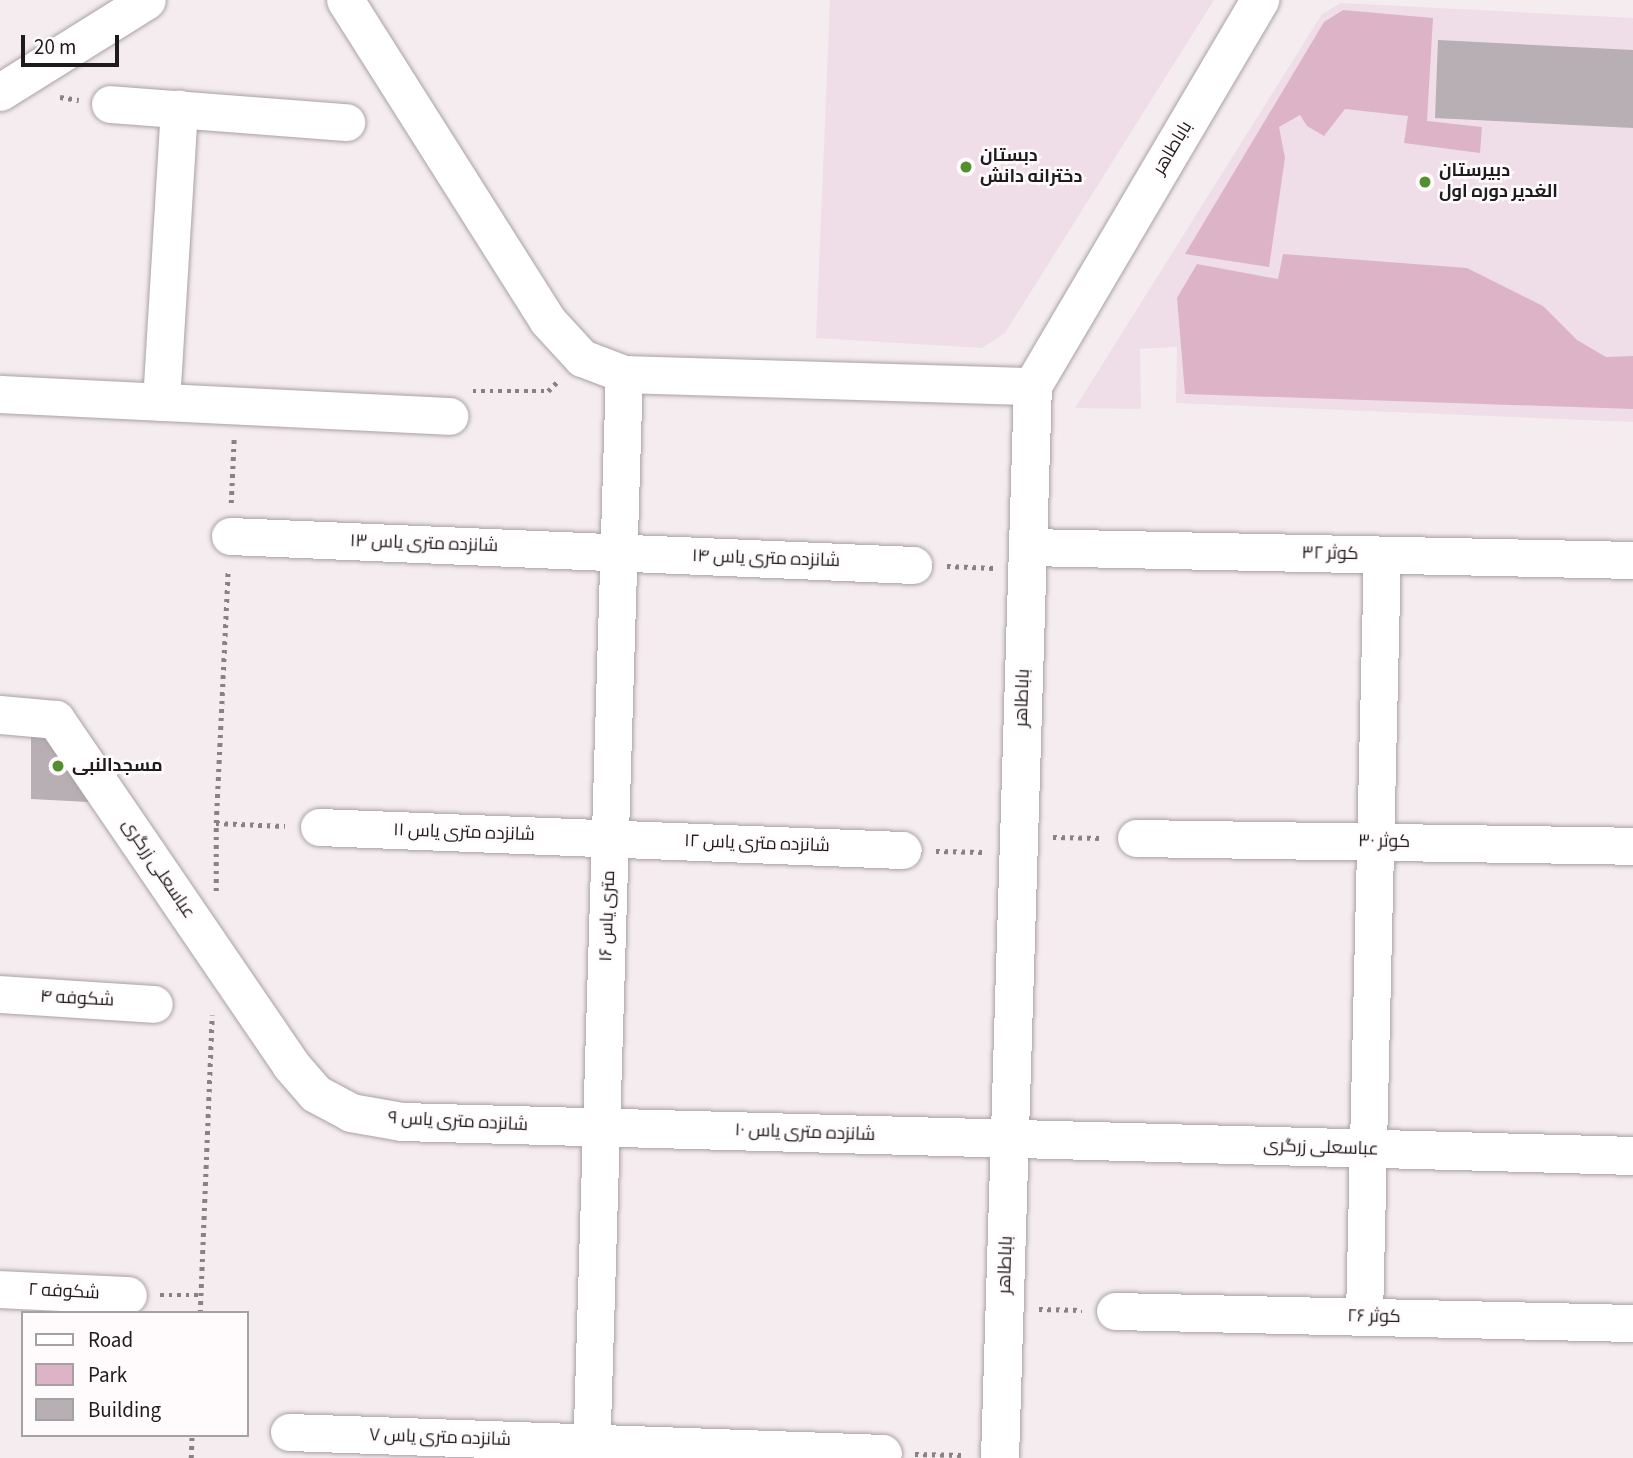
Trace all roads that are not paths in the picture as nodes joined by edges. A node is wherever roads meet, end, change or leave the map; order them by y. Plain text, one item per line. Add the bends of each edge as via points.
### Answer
1 (147, 0) edge
2 (345, 0) edge
3 (1260, 0) edge
4 (0, 92) edge
5 (110, 104) dead end
6 (179, 109) junction
7 (346, 122) dead end
8 (624, 374) junction
9 (1033, 386) junction
10 (0, 394) edge
11 (161, 402) junction
12 (449, 416) road end
13 (230, 536) road end
14 (619, 552) junction
15 (1382, 555) junction
16 (1027, 558) junction
17 (1633, 560) edge
18 (913, 565) road end
19 (0, 716) edge
20 (319, 827) road end
21 (610, 838) junction
22 (1136, 838) road end
23 (1375, 842) junction
24 (1633, 846) edge
25 (903, 850) road end
26 (0, 994) edge
27 (154, 1004) dead end
28 (291, 1065) joint
29 (601, 1128) junction
30 (1010, 1139) junction
31 (1368, 1149) junction
32 (1633, 1156) edge
33 (0, 1289) edge
34 (128, 1295) dead end
35 (1115, 1311) road end
36 (1364, 1316) junction
37 (1633, 1323) edge
38 (289, 1432) dead end
39 (591, 1450) edge
40 (883, 1453) road end
41 (1000, 1457) edge

1 - 4 street
2 - 8 street via 547,320 582,358
3 - 9 street, باباطاهر
5 - 6 street
6 - 7 street
6 - 11 street
8 - 9 street
8 - 14 street, ۱۶ متری یاس
9 - 16 street, باباطاهر
10 - 11 street
11 - 12 street
13 - 14 street, شانزده متری یاس ۱۳
14 - 18 street, شانزده متری یاس ۱۴
14 - 21 street, ۱۶ متری یاس
15 - 16 street, کوثر ۳۲
15 - 17 street, کوثر ۳۲
15 - 23 street
16 - 30 street, باباطاهر
19 - 28 street, عباسعلی زرگری via 56,720
20 - 21 street, شانزده متری یاس ۱۱
21 - 25 street, شانزده متری یاس ۱۲
21 - 29 street, ۱۶ متری یاس
22 - 23 street, کوثر ۳۰
23 - 24 street, کوثر ۳۰
23 - 31 street
26 - 27 street, شکوفه ۴
28 - 29 street, شانزده متری یاس ۹ via 316,1094 351,1113 402,1122
29 - 30 street, شانزده متری یاس ۱۰
29 - 39 street, ۱۶ متری یاس
30 - 31 street, عباسعلی زرگری
30 - 41 street, باباطاهر
31 - 32 street, عباسعلی زرگری
31 - 36 street
33 - 34 street, شکوفه ۲
35 - 36 street, کوثر ۲۶
36 - 37 street, کوثر ۲۶
38 - 39 street, شانزده متری یاس ۷
39 - 40 street, شانزده متری یاس ۷

